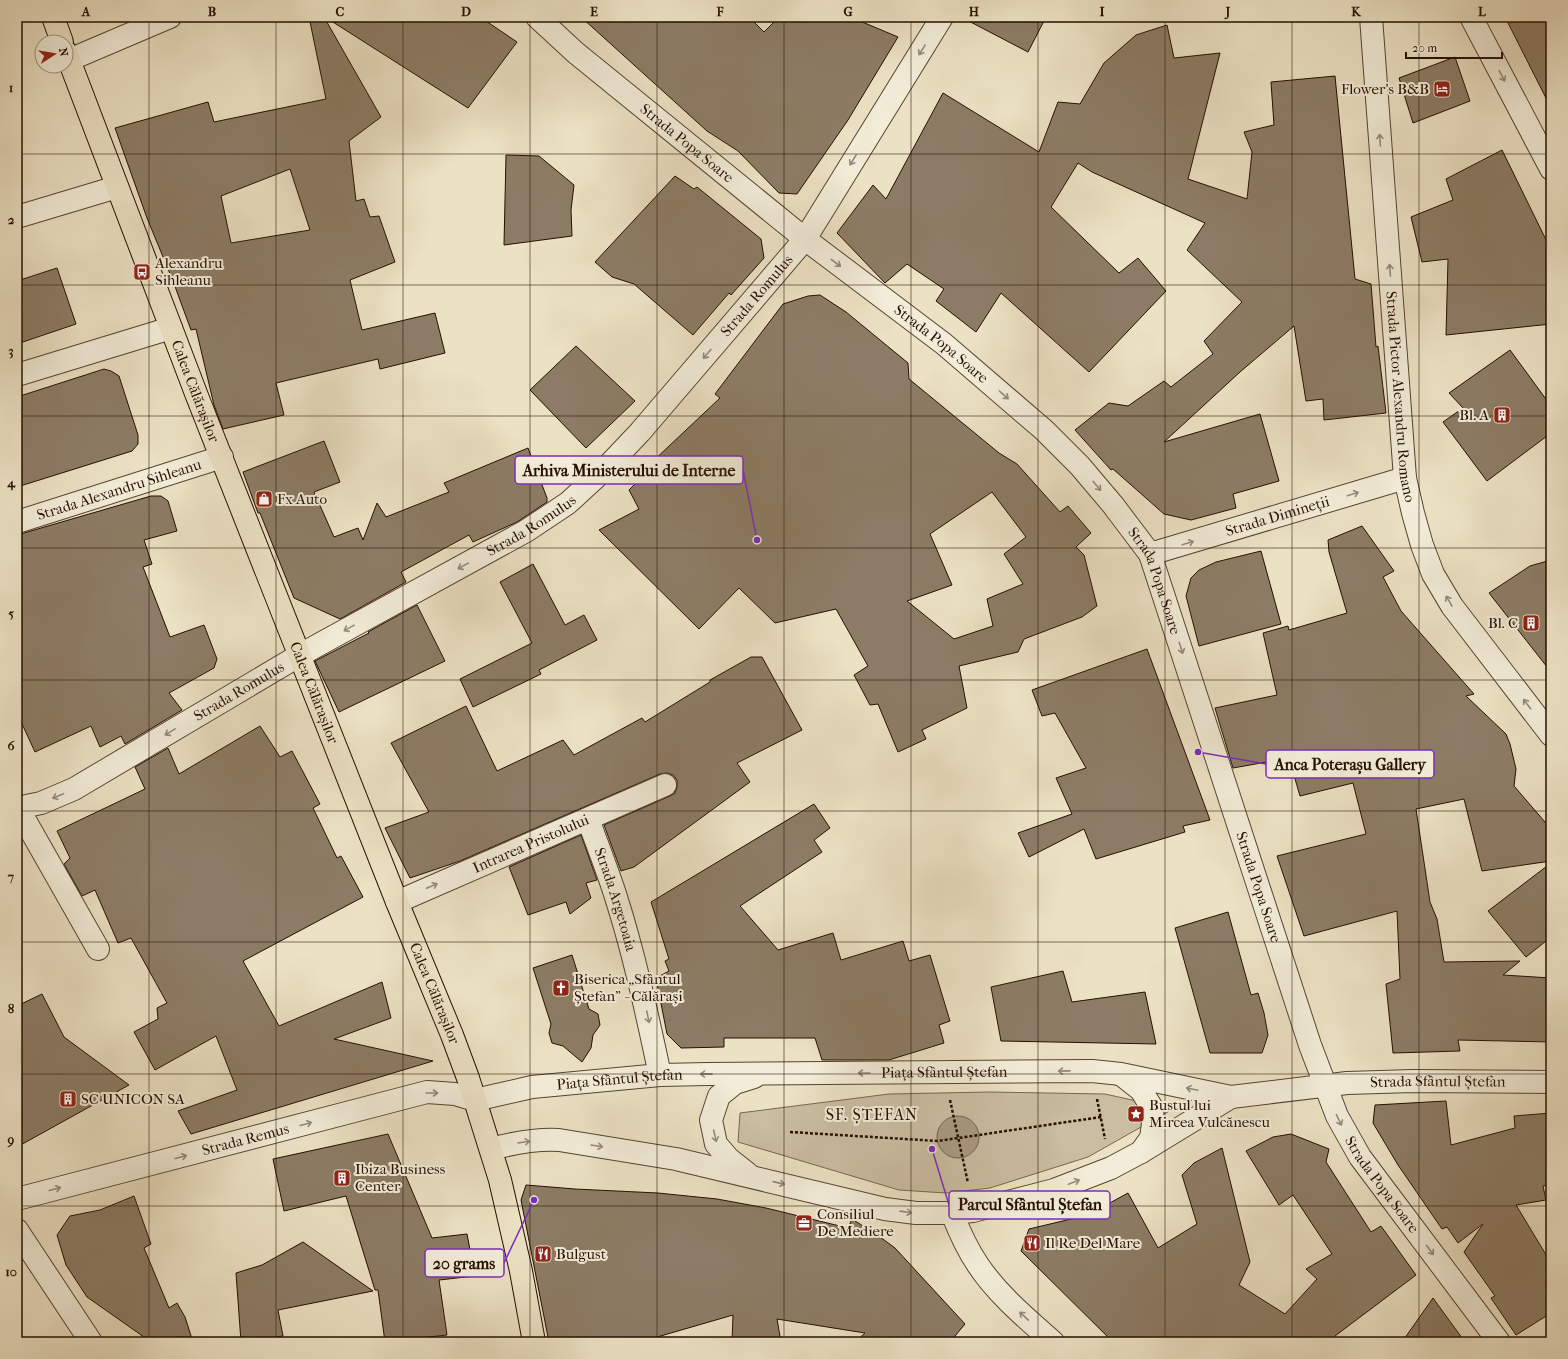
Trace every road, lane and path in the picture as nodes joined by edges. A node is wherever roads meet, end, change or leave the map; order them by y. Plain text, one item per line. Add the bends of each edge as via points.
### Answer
1 (53, 17) edge
2 (170, 17) edge
3 (537, 17) edge
4 (942, 17) edge
5 (1371, 17) edge
6 (1472, 17) edge
7 (60, 34) edge
8 (74, 48) edge
9 (74, 72) edge
10 (1551, 169) edge
11 (117, 187) junction
12 (17, 217) edge
13 (805, 239) junction
14 (171, 328) junction
15 (17, 375) edge
16 (222, 457) junction
17 (1405, 478) junction
18 (17, 522) edge
19 (1150, 554) junction
20 (300, 655) junction
21 (1551, 735) edge
22 (665, 786) dead end
23 (17, 808) edge
24 (588, 819) junction
25 (397, 902) junction
26 (98, 949) dead end
27 (1092, 1071) junction
28 (766, 1073) junction
29 (1121, 1074) junction
30 (660, 1075) junction
31 (1551, 1082) edge
32 (1325, 1084) junction
33 (1231, 1097) junction
34 (475, 1100) junction
35 (1101, 1116) junction
36 (954, 1118) dead end
37 (790, 1132) dead end
38 (958, 1138) junction
39 (491, 1149) junction
40 (1141, 1152) junction
41 (1111, 1168) junction
42 (751, 1177) junction
43 (17, 1199) edge
44 (973, 1211) junction
45 (952, 1213) junction
46 (17, 1230) edge
47 (91, 1342) edge
48 (534, 1342) edge
49 (1053, 1342) edge
50 (1499, 1342) edge

1 - 7 main road, Calea Călărașilor
2 - 8 street
3 - 13 street, Strada Popa Soare via 576,53
4 -> 13 street, Strada Romulus
17 -> 5 street, Strada Pictor Alexandru Romano
6 -> 10 street
9 - 11 main road, Calea Călărașilor
11 - 12 street
11 - 14 main road, Calea Călărașilor
13 -> 19 street, Strada Popa Soare via 944,344 1044,430 1085,472
13 -> 20 street, Strada Romulus via 640,432 568,503 526,531
14 - 15 street
14 - 16 main road, Calea Călărașilor
16 - 18 street, Strada Alexandru Sihleanu
16 - 20 main road, Calea Călărașilor
19 -> 17 street, Strada Dimineții
21 -> 17 street, Strada Pictor Alexandru Romano via 1452,606 1437,580 1422,545
19 -> 32 street, Strada Popa Soare via 1310,1045
20 -> 23 street, Strada Romulus via 74,789 41,803
20 - 25 main road, Calea Călărașilor
22 - 24 street, Intrarea Pristolului
23 - 26 street
25 -> 24 street, Intrarea Pristolului
24 -> 30 street, Strada Argetoaia via 629,939
25 - 34 main road, Calea Călărașilor via 452,1036
27 -> 28 street, Piața Sfântul Ștefan
27 - 29 street, Piața Sfântul Ștefan
27 - 35 path
28 -> 30 street, Piața Sfântul Ștefan
28 -> 42 street, Piața Sfântul Ștefan via 735,1083 720,1096 711,1120 716,1144
33 -> 29 street, Piața Sfântul Ștefan
29 - 40 street via 1141,1090 1152,1108 1151,1138
30 - 34 street, Piața Sfântul Ștefan via 532,1087
31 - 32 street, Strada Sfântul Ștefan via 1384,1081
32 - 33 street, Piața Sfântul Ștefan
32 -> 50 street, Strada Popa Soare via 1337,1116 1360,1157
33 - 40 street, Piața Sfântul Ștefan
34 - 39 main road, Calea Călărașilor
43 -> 34 street, Strada Remus via 427,1092 455,1094
35 - 38 path
35 - 41 path
36 - 38 path
37 - 38 path via 938,1141
38 - 44 path
39 -> 42 street, Piața Sfântul Ștefan via 524,1142 559,1140 676,1159
39 - 48 main road, Calea Călărașilor via 500,1180
40 - 41 street, Piața Sfântul Ștefan
44 -> 41 street, Piața Sfântul Ștefan via 1054,1190
42 -> 45 street, Piața Sfântul Ștefan via 885,1209 916,1213
44 - 45 street, Piața Sfântul Ștefan
49 -> 45 street via 996,1289 962,1238
46 - 47 street

